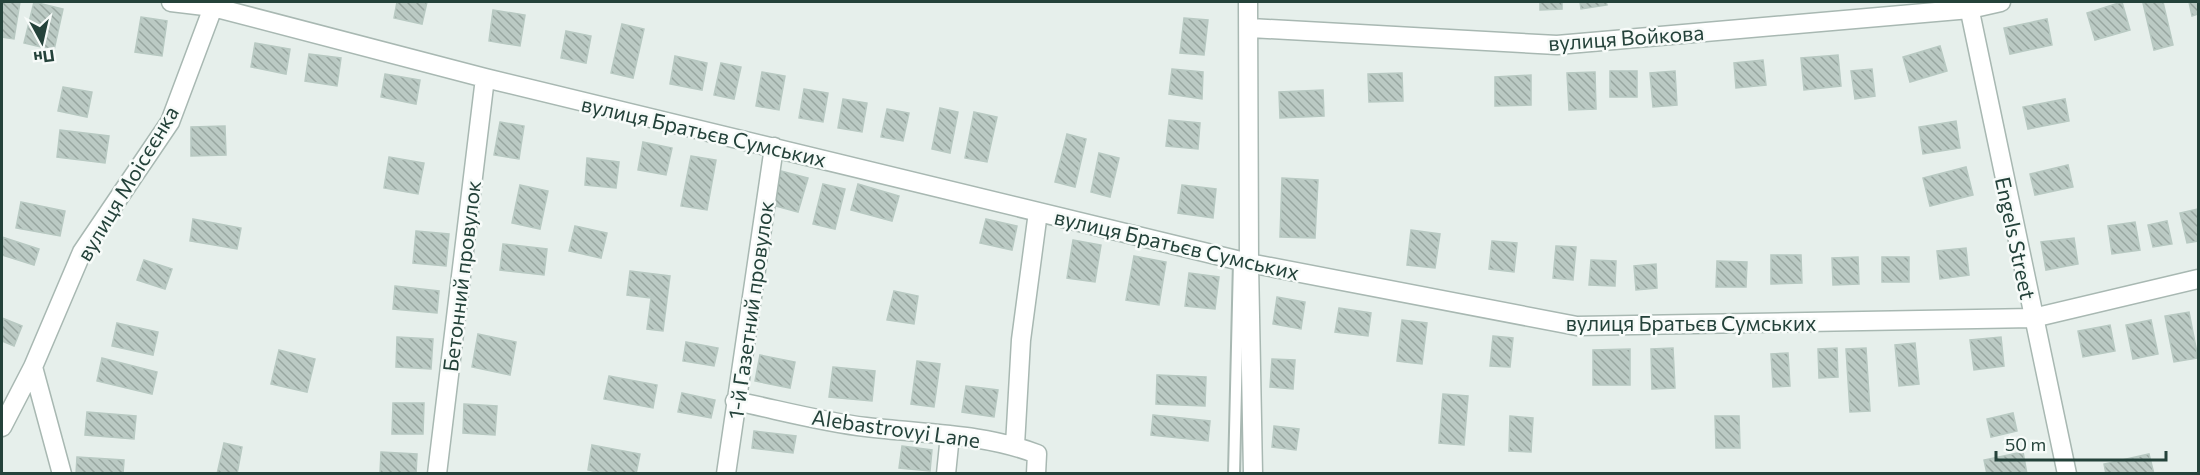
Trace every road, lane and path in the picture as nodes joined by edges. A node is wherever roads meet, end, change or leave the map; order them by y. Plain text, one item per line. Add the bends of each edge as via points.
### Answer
1 (171, 2) edge
2 (1248, 2) edge
3 (2001, 2) edge
4 (214, 4) edge
5 (1969, 5) edge
6 (1250, 28) junction
7 (485, 78) junction
8 (774, 147) junction
9 (1038, 212) junction
10 (1244, 262) junction
11 (2199, 279) edge
12 (2033, 318) junction
13 (33, 367) junction
14 (735, 401) junction
15 (2, 427) edge
16 (950, 435) junction
17 (1015, 445) junction
18 (62, 474) edge
19 (437, 474) edge
20 (726, 474) edge
21 (946, 474) edge
22 (1036, 474) edge
23 (1234, 474) edge
24 (1253, 474) edge
25 (2067, 474) edge

1 - 4 street, вулиця Братьєв Сумських
2 - 6 street
3 - 5 street, вулиця Войкова
4 - 7 street, вулиця Братьєв Сумських
4 - 13 street, вулиця Моісєєнка via 170,122 82,252
5 - 6 street, вулиця Войкова via 1557,45
5 - 12 street, Engels Street
6 - 10 street
7 - 8 street, вулиця Братьєв Сумських
7 - 19 street, Бетонний провулок
8 - 9 street, вулиця Братьєв Сумських
8 - 14 street, 1-й Газетний провулок
9 - 10 street, вулиця Братьєв Сумських
9 - 17 street via 1021,340
10 - 12 street, вулиця Братьєв Сумських via 1577,326
10 - 23 lane
10 - 24 street
11 - 12 street, вулиця Братьєв Сумських
12 - 25 street, Engels Street
13 - 15 street, вулиця Моісєєнка
13 - 18 street
14 - 16 street, Alebastrovyi Lane via 864,427
14 - 20 street, 1-й Газетний провулок
16 - 17 street, Alebastrovyi Lane
16 - 21 street
17 - 22 street, Alebastrovyi Lane via 1037,454

